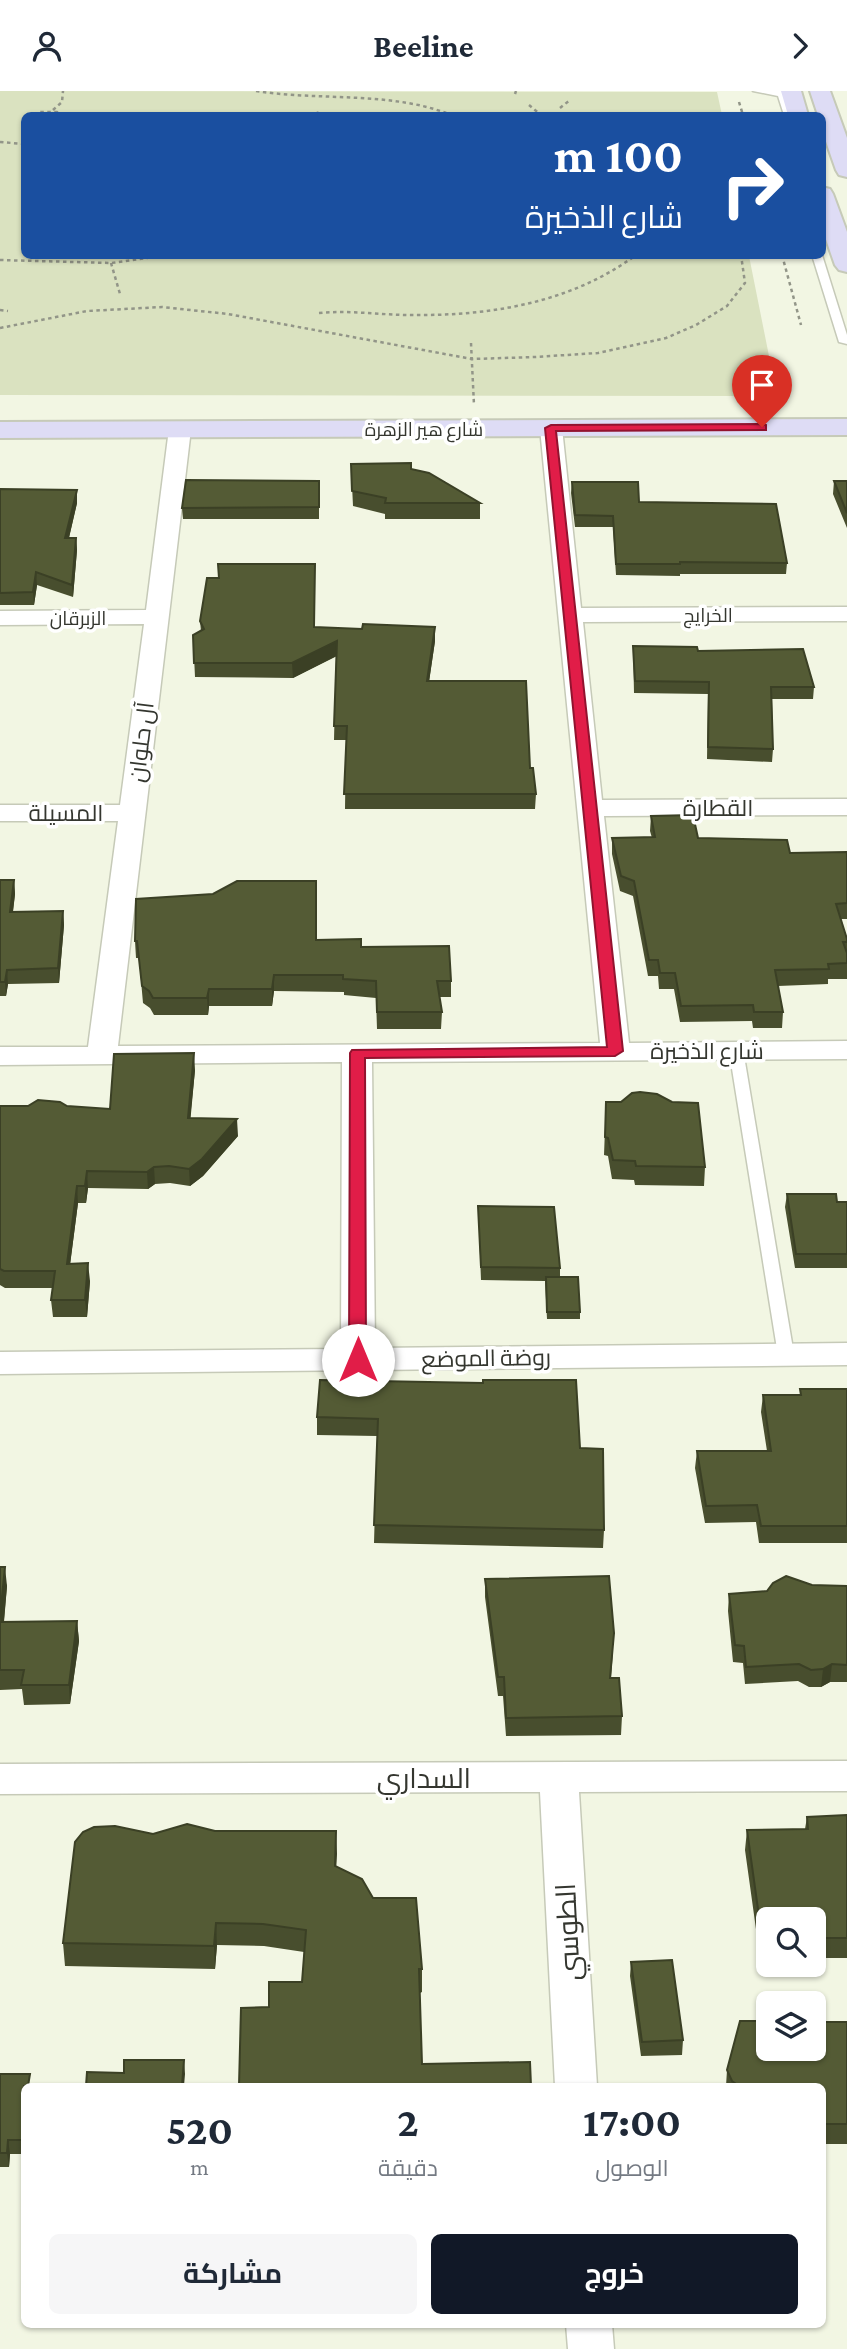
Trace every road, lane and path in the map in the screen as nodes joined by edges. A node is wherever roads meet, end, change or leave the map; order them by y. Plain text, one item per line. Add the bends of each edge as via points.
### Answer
1 (63, 91) edge
2 (256, 91) edge
3 (757, 91) edge
4 (820, 91) edge
5 (784, 92) edge
6 (570, 100) dead end
7 (529, 105) dead end
8 (561, 108) dead end
9 (319, 109) dead end
10 (52, 111) joint
11 (38, 112) edge
12 (318, 112) edge
13 (445, 112) edge
14 (537, 112) edge
15 (787, 112) edge
16 (796, 112) edge
17 (0, 142) edge
18 (21, 144) edge
19 (847, 170) edge
20 (826, 205) edge
21 (140, 259) edge
22 (630, 259) edge
23 (742, 259) edge
24 (783, 259) edge
25 (818, 259) edge
26 (0, 260) edge
27 (111, 263) junction
28 (847, 265) edge
29 (121, 294) dead end
30 (0, 310) edge
31 (8, 311) dead end
32 (319, 313) dead end
33 (802, 325) dead end
34 (0, 328) edge
35 (844, 342) dead end
36 (471, 343) dead end
37 (472, 359) junction
38 (845, 426) edge
39 (475, 428) junction
40 (551, 428) junction
41 (180, 429) junction
42 (0, 430) edge
43 (847, 614) edge
44 (570, 615) junction
45 (156, 617) junction
46 (0, 618) edge
47 (847, 807) edge
48 (590, 808) junction
49 (0, 813) edge
50 (132, 813) junction
51 (736, 1050) junction
52 (847, 1050) edge
53 (615, 1051) junction
54 (357, 1053) junction
55 (102, 1055) junction
56 (0, 1056) edge
57 (786, 1355) junction
58 (847, 1355) edge
59 (358, 1360) junction
60 (0, 1363) edge
61 (847, 1776) edge
62 (559, 1778) junction
63 (0, 1779) edge
64 (576, 2083) edge
65 (589, 2328) edge
66 (591, 2349) edge

1 - 10 path via 62,102
2 - 13 path via 281,96 378,94 427,102
3 - 5 lane
4 - 19 street
5 - 15 lane
5 - 16 street
6 - 8 path
7 - 14 path
9 - 12 path
10 - 11 path
17 - 18 path
20 - 28 street
21 - 27 path
22 - 32 path via 595,282 507,308 437,315
23 - 37 path via 745,283 727,306 666,338 598,353
24 - 33 path
25 - 35 lane
26 - 27 path
27 - 29 path
30 - 31 path
34 - 37 path via 87,311 162,307 228,314
36 - 37 path
37 - 39 path
38 - 40 street, شارع هير الزهرة
39 - 40 street, شارع هير الزهرة
39 - 41 street, شارع هير الزهرة
40 - 44 street
41 - 42 street, شارع هير الزهرة
41 - 45 street, آل حلوان
43 - 44 street, الخرايج
44 - 48 street
45 - 46 street, الزبرقان
45 - 50 street, آل حلوان
47 - 48 street, القطارة
48 - 53 street
49 - 50 street, المسيلة
50 - 55 street, آل حلوان
51 - 52 street, شارع الذخيرة
51 - 53 street, شارع الذخيرة
51 - 57 lane
53 - 54 street, شارع الذخيرة
54 - 55 street, شارع الذخيرة
54 - 59 street
55 - 56 street, شارع الذخيرة
57 - 58 street, روضة الموضع
57 - 59 street, روضة الموضع
59 - 60 street, روضة الموضع
61 - 62 street, السداري
62 - 63 street, السداري
62 - 64 street, الطوسي
65 - 66 street

